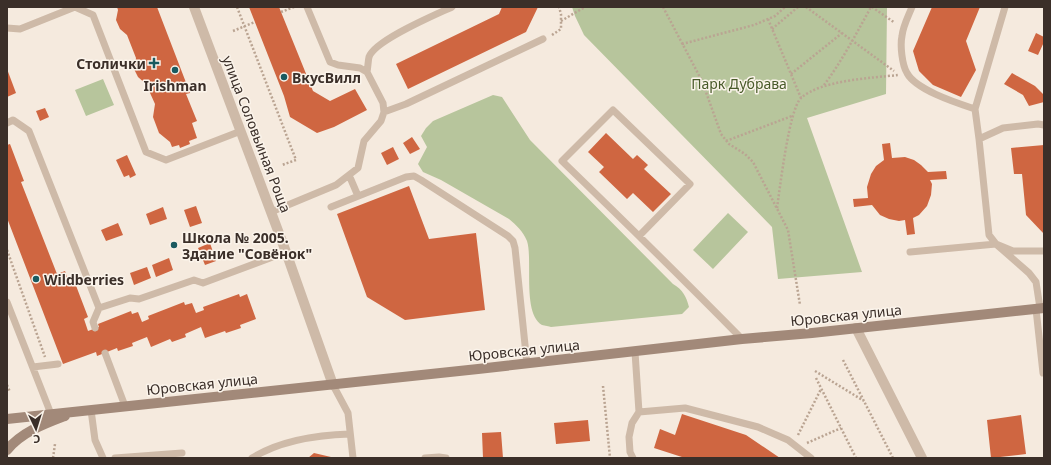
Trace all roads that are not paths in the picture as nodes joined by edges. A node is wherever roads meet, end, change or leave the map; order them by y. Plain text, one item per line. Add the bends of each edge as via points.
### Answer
1 (194, 7) edge
2 (307, 7) edge
3 (452, 7) edge
4 (912, 7) edge
5 (1005, 7) edge
6 (7, 28) edge
7 (543, 40) road end
8 (367, 72) junction
9 (975, 109) junction
10 (384, 112) junction
11 (7, 123) edge
12 (1044, 125) edge
13 (241, 131) junction
14 (979, 139) junction
15 (349, 175) junction
16 (358, 196) junction
17 (331, 207) dead end
18 (271, 212) junction
19 (639, 236) junction
20 (996, 244) junction
21 (1044, 251) edge
22 (286, 252) junction
23 (910, 252) dead end
24 (7, 302) edge
25 (99, 308) junction
26 (1040, 308) edge
27 (96, 328) dead end
28 (856, 328) junction
29 (742, 339) junction
30 (635, 352) junction
31 (105, 353) dead end
32 (58, 364) dead end
33 (527, 364) junction
34 (32, 367) junction
35 (1044, 375) edge
36 (333, 385) junction
37 (125, 406) junction
38 (91, 410) junction
39 (78, 411) junction
40 (640, 412) junction
41 (51, 414) junction
42 (7, 419) edge
43 (350, 434) junction
44 (7, 450) edge
45 (182, 453) dead end
46 (103, 458) edge
47 (115, 458) edge
48 (252, 458) edge
49 (353, 458) edge
50 (425, 458) edge
51 (446, 458) edge
52 (633, 458) edge
53 (811, 458) edge
54 (922, 458) edge

1 - 13 street, улица Соловьиная Роща
2 - 8 lane via 330,62 360,68
3 - 8 lane via 428,17 376,47 370,56
4 - 9 lane via 901,38 907,74 919,86
5 - 9 lane
6 - 13 lane via 20,29 75,8 93,15 146,152 166,160
7 - 10 lane
8 - 10 lane via 383,103
9 - 14 lane
10 - 15 lane via 381,120 364,141 358,168
11 - 25 lane via 13,120 29,130
12 - 14 lane via 1003,128
13 - 18 street, улица Соловьиная Роща
14 - 20 lane via 989,235
15 - 16 lane
15 - 18 lane via 336,185
16 - 17 lane
16 - 33 lane via 414,176 513,241
18 - 22 street, улица Соловьиная Роща
19 - 19 lane via 562,162 613,110 690,184
19 - 29 lane
20 - 21 lane via 1012,251
20 - 23 lane
20 - 26 lane via 1036,282
22 - 25 lane via 203,283 194,280 139,299 130,298
22 - 36 street, улица Соловьиная Роща
24 - 34 lane
25 - 27 lane via 93,322
26 - 28 street, Юровская улица
26 - 35 lane
28 - 29 street, Юровская улица
28 - 54 street
29 - 30 street, Юровская улица
30 - 33 street, Юровская улица
30 - 40 lane
31 - 37 lane
32 - 34 lane
33 - 36 street, Юровская улица
34 - 41 lane
36 - 37 street, Юровская улица
36 - 43 lane via 348,414
37 - 38 street, Юровская улица
38 - 39 street, Юровская улица
38 - 46 lane via 95,440
39 - 41 street, Юровская улица
39 - 44 street via 27,433
40 - 52 lane via 632,423 629,437
40 - 53 lane via 685,408 758,427 788,440
41 - 42 street, Юровская улица
43 - 48 lane via 284,443
43 - 49 lane
45 - 47 lane
50 - 51 lane

